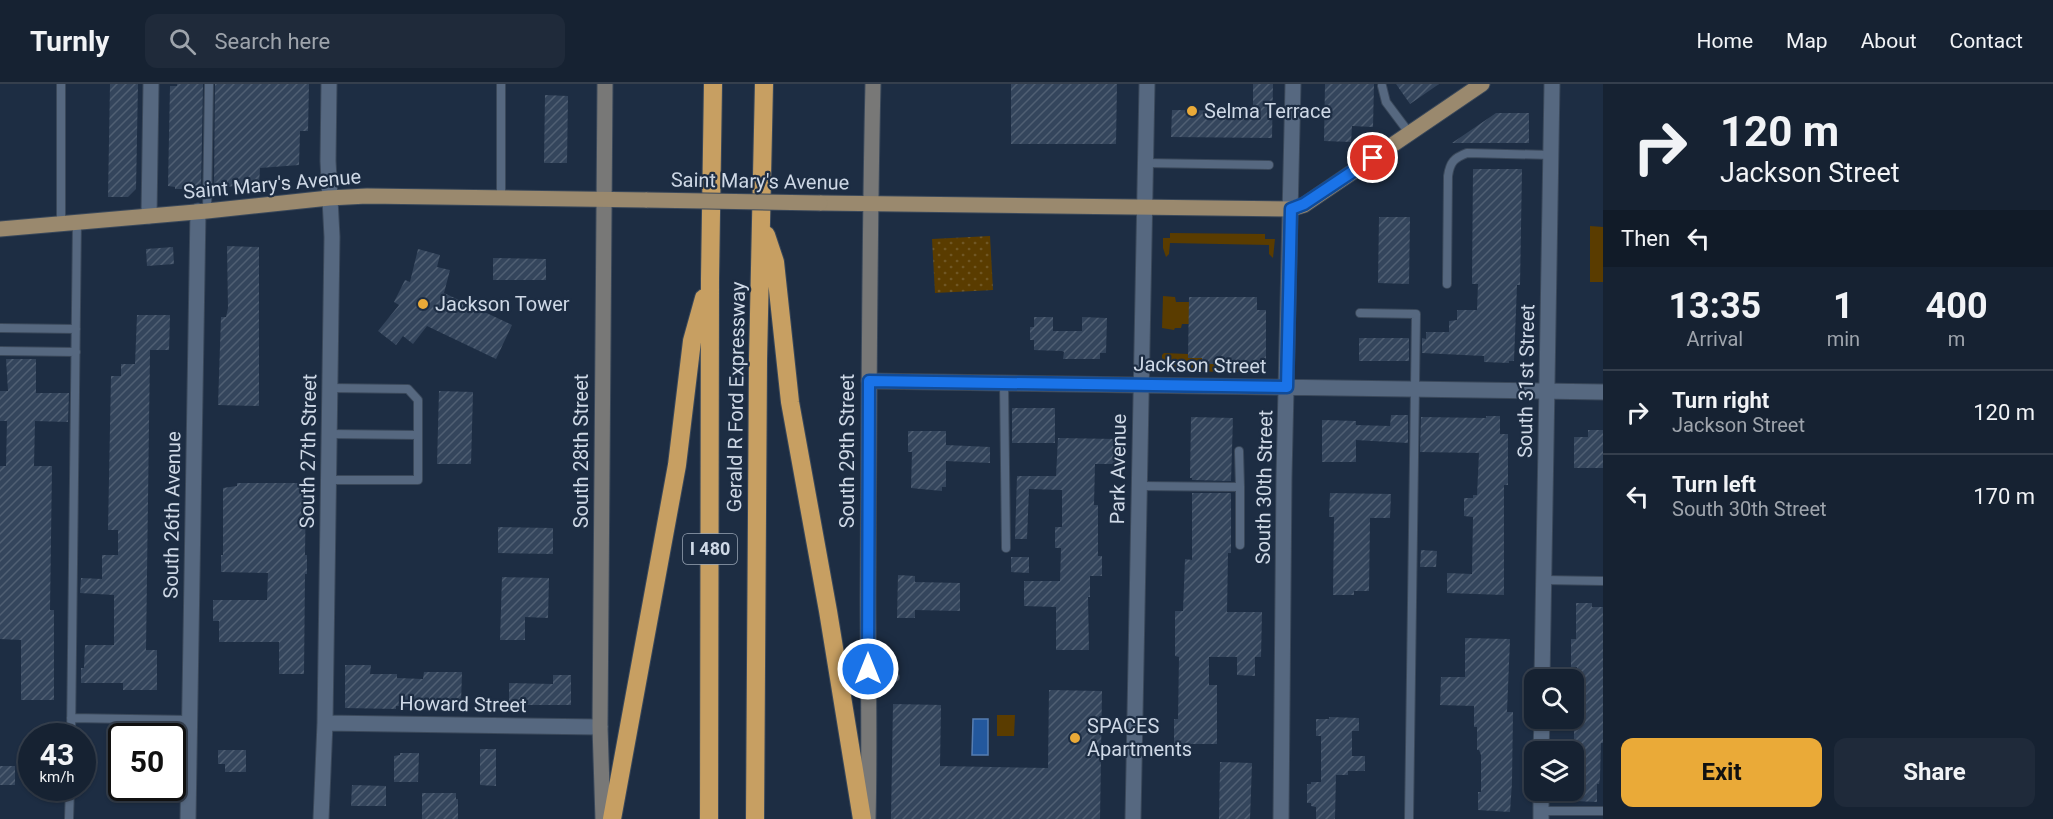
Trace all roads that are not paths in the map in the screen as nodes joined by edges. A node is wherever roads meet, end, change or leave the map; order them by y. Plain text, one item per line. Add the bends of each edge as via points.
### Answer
1 (61, 84) edge
2 (151, 84) edge
3 (209, 84) edge
4 (329, 84) edge
5 (501, 84) edge
6 (605, 84) edge
7 (713, 84) edge
8 (764, 84) edge
9 (873, 84) edge
10 (1147, 84) edge
11 (1293, 84) edge
12 (1482, 84) edge
13 (1552, 84) edge
14 (1382, 86) dead end
15 (1410, 134) junction
16 (1551, 155) junction
17 (1145, 163) junction
18 (1269, 165) dead end
19 (329, 198) junction
20 (501, 198) junction
21 (604, 200) junction
22 (870, 204) junction
23 (1144, 208) junction
24 (1291, 209) junction
25 (202, 211) junction
26 (149, 216) junction
27 (77, 222) junction
28 (61, 223) junction
29 (762, 225) junction
30 (0, 228) edge
31 (710, 279) junction
32 (1447, 284) dead end
33 (1360, 313) dead end
34 (0, 328) edge
35 (76, 329) junction
36 (0, 351) edge
37 (76, 352) junction
38 (869, 381) junction
39 (1004, 383) junction
40 (1140, 385) junction
41 (1287, 387) junction
42 (330, 388) junction
43 (1416, 389) junction
44 (1546, 391) junction
45 (1603, 392) edge
46 (329, 434) junction
47 (418, 435) junction
48 (1239, 451) dead end
49 (328, 480) junction
50 (1139, 486) junction
51 (1239, 487) junction
52 (1240, 545) dead end
53 (1006, 548) dead end
54 (1544, 580) junction
55 (1603, 581) edge
56 (1542, 669) edge
57 (868, 677) junction
58 (895, 677) dead end
59 (71, 718) junction
60 (190, 720) junction
61 (71, 723) edge
62 (325, 723) junction
63 (600, 727) junction
64 (70, 801) edge
65 (1603, 811) edge
66 (1541, 815) edge
67 (69, 819) edge
68 (188, 819) edge
69 (321, 819) edge
70 (603, 819) edge
71 (612, 819) edge
72 (709, 819) edge
73 (755, 819) edge
74 (862, 819) edge
75 (868, 819) edge
76 (1133, 819) edge
77 (1281, 819) edge
78 (1409, 819) edge

1 - 28 lane
2 - 26 street
3 - 25 lane
4 - 19 street, South 27th Street
5 - 20 lane
6 - 21 main road, South 28th Street
7 - 31 highway, Gerald R Ford Expressway / I 480
8 - 29 highway, Gerald R Ford Expressway / I 480
9 - 22 main road, South 29th Street
10 - 17 street, Park Avenue
11 - 24 street, South 30th Street
12 - 15 main road, Saint Mary's Avenue
13 - 16 street, South 31st Street
14 - 15 lane via 1386,102
15 - 24 main road, Saint Mary's Avenue
16 - 32 lane via 1467,153 1455,157 1448,176
16 - 44 street, South 31st Street
17 - 18 lane
17 - 23 street, Park Avenue
19 - 20 main road, Saint Mary's Avenue
19 - 25 main road, Saint Mary's Avenue
19 - 42 street, South 27th Street
20 - 21 main road, Saint Mary's Avenue
21 - 22 main road, Saint Mary's Avenue, bridge
21 - 63 main road, South 28th Street
22 - 23 main road, Saint Mary's Avenue
22 - 38 main road, South 29th Street
23 - 24 main road, Saint Mary's Avenue
23 - 40 street, Park Avenue
24 - 41 street, South 30th Street
25 - 26 main road, Saint Mary's Avenue
25 - 60 street, South 26th Avenue
26 - 27 main road, Saint Mary's Avenue
27 - 28 main road, Saint Mary's Avenue
27 - 35 lane
28 - 30 main road, Saint Mary's Avenue
29 - 73 highway, Gerald R Ford Expressway / I 480
29 - 74 highway via 775,262 790,402
31 - 71 highway via 692,341 677,465
31 - 72 highway, Gerald R Ford Expressway / I 480
33 - 43 lane via 1416,314
34 - 35 lane
35 - 37 lane
36 - 37 lane
37 - 59 lane
38 - 39 street, Jackson Street
38 - 57 main road, South 29th Street
39 - 40 street, Jackson Street
39 - 53 lane
40 - 41 street, Jackson Street
40 - 50 street, Park Avenue
41 - 43 street, Jackson Street
41 - 77 street, South 30th Street
42 - 46 street, South 27th Street
42 - 47 lane via 408,389 418,400
43 - 44 street, Jackson Street
43 - 78 lane
44 - 45 street, Jackson Street
44 - 54 street, South 31st Street
46 - 47 lane
46 - 49 street, South 27th Street
47 - 49 lane via 418,480
48 - 51 lane
49 - 62 street, South 27th Street
50 - 51 lane
50 - 76 street, Park Avenue
51 - 52 lane
54 - 55 lane
54 - 56 street, South 31st Street
57 - 58 lane
57 - 75 main road, South 29th Street
59 - 60 lane
59 - 61 lane
60 - 68 street, South 26th Avenue
62 - 63 street, Howard Street
62 - 69 street, South 27th Street
63 - 70 main road, South 28th Street
64 - 67 lane
65 - 66 lane

